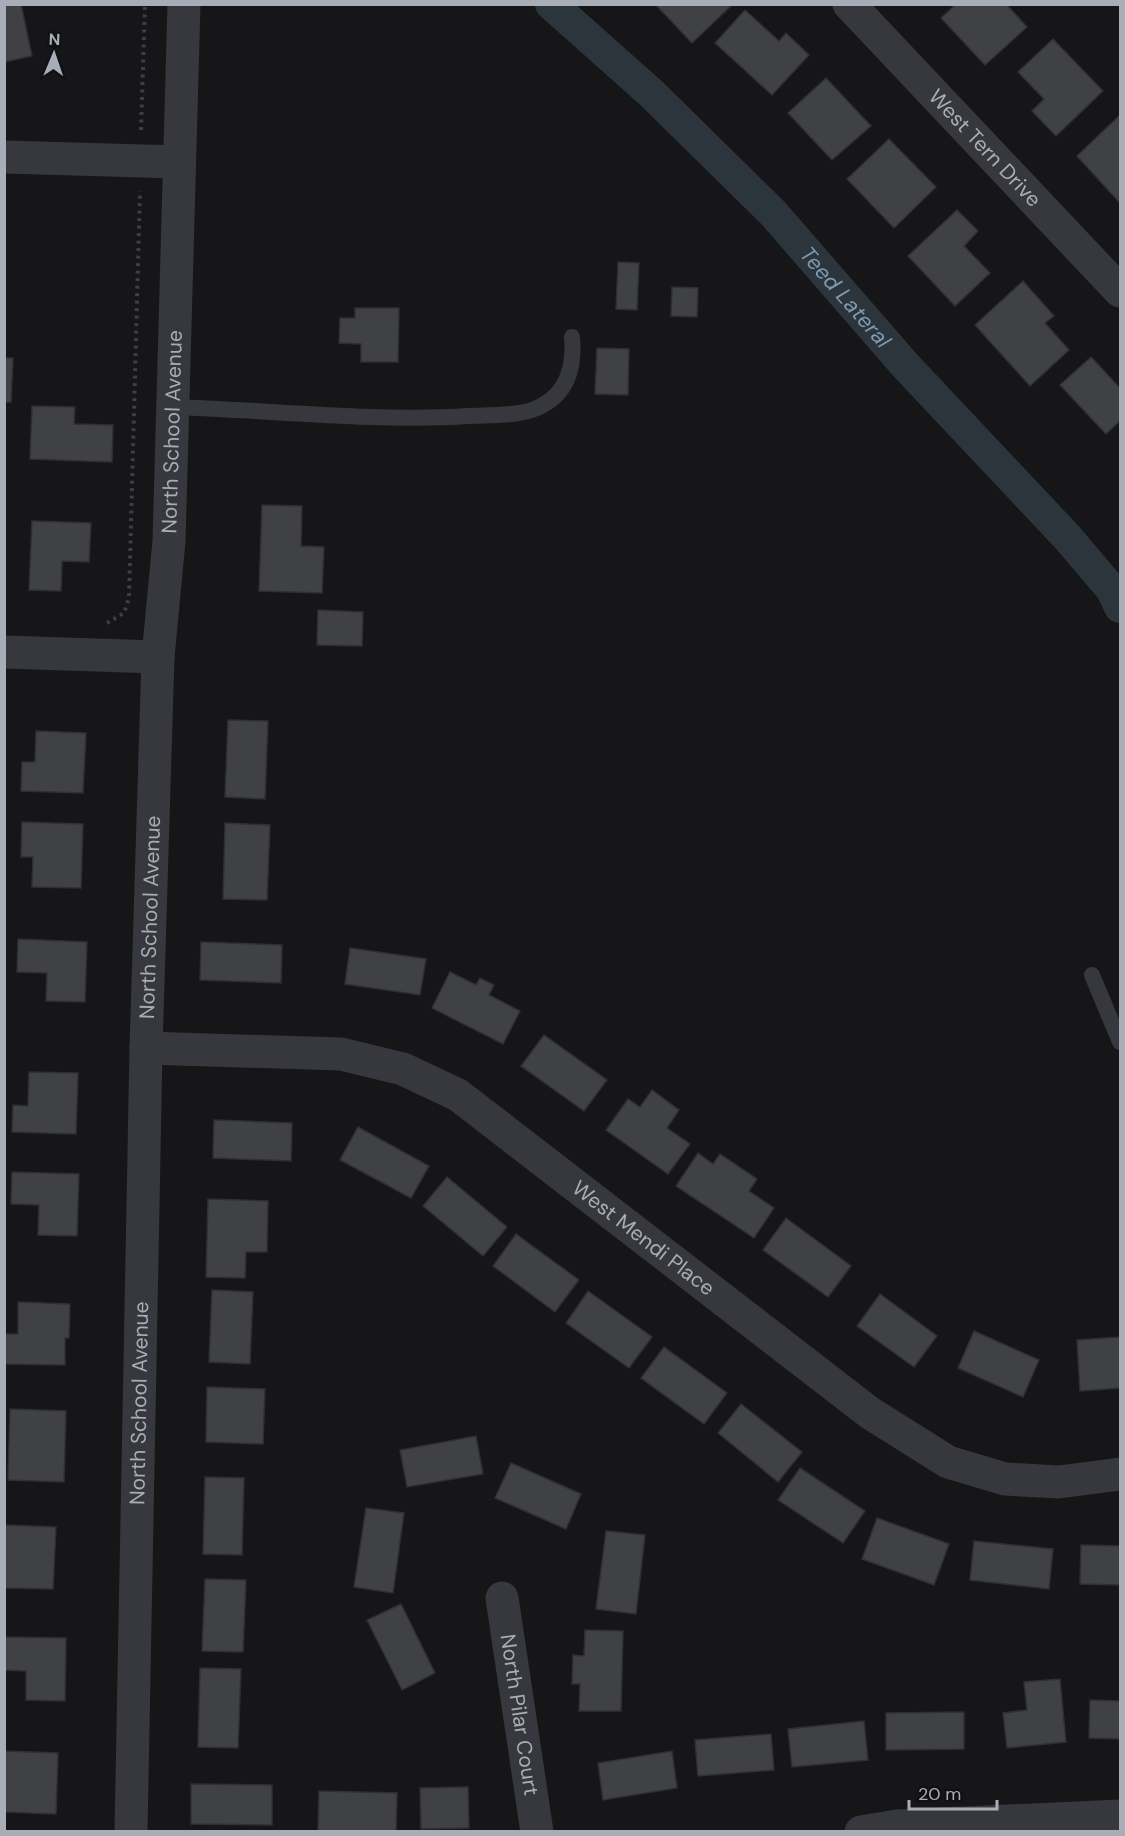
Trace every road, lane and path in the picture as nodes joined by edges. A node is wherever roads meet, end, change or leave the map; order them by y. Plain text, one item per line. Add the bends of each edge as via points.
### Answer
1 (144, 4) edge
2 (184, 4) edge
3 (849, 4) edge
4 (4, 158) edge
5 (140, 161) junction
6 (179, 162) junction
7 (1120, 291) edge
8 (572, 337) dead end
9 (172, 406) junction
10 (103, 625) dead end
11 (4, 652) edge
12 (158, 657) junction
13 (1092, 975) dead end
14 (1120, 1042) edge
15 (146, 1047) junction
16 (1120, 1474) edge
17 (502, 1598) dead end
18 (1120, 1816) edge
19 (131, 1832) edge
20 (537, 1832) edge
21 (861, 1832) edge

1 - 5 path
2 - 6 street, North School Avenue
3 - 7 street, West Tern Drive
4 - 5 street
5 - 6 street
5 - 10 path via 129,598 123,613
6 - 9 street, North School Avenue
8 - 9 lane via 574,359 567,384 531,410 420,419
9 - 12 street, North School Avenue via 169,541
11 - 12 street
12 - 15 street, North School Avenue
13 - 14 lane
15 - 16 street, West Mendi Place via 341,1054 403,1069 458,1095 870,1413 948,1462 1005,1479 1059,1482
15 - 19 street, North School Avenue
17 - 20 street, North Pilar Court
18 - 21 street via 909,1825

